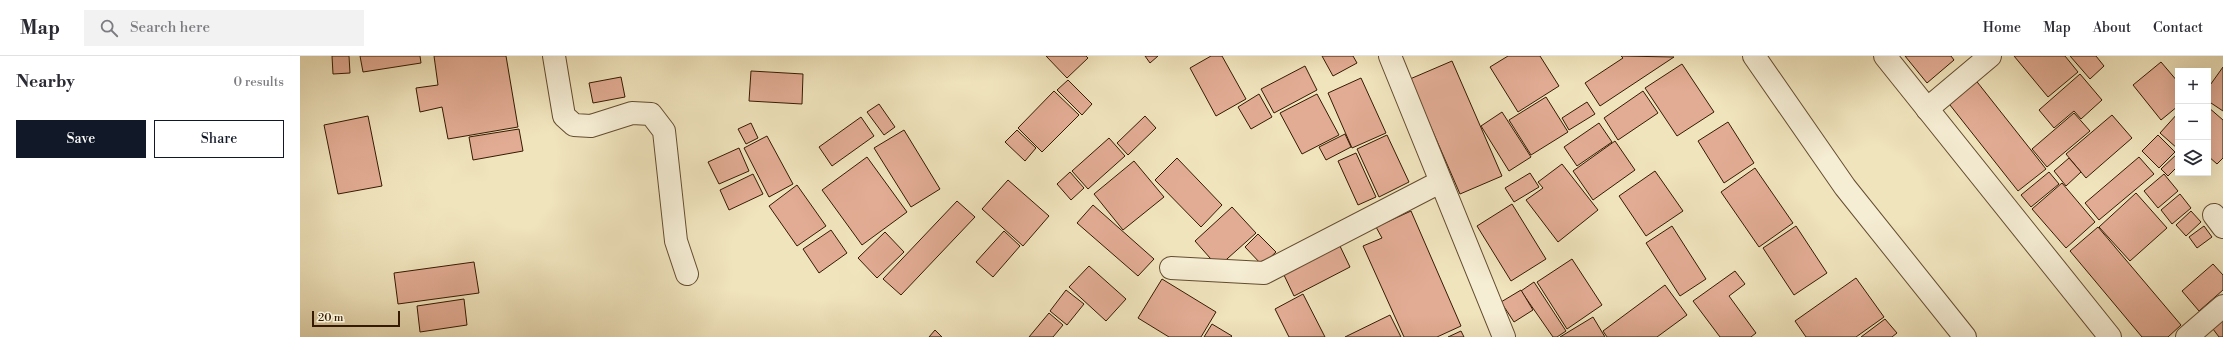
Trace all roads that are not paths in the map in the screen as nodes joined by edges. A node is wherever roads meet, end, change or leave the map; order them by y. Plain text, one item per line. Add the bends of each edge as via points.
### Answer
1 (554, 56) edge
2 (1390, 56) edge
3 (1754, 56) edge
4 (1885, 56) edge
5 (1990, 56) edge
6 (1927, 109) junction
7 (1440, 182) junction
8 (1171, 268) dead end
9 (687, 274) dead end
10 (2223, 306) edge
11 (1504, 337) edge
12 (1964, 337) edge
13 (2110, 337) edge
14 (2188, 337) edge

1 - 9 street via 564,116 574,125 591,126 632,113 651,114 664,130 676,241
2 - 7 street
3 - 12 street via 1845,187
4 - 6 street
5 - 6 street
6 - 13 street
7 - 8 street via 1264,273
7 - 11 street
10 - 14 street

